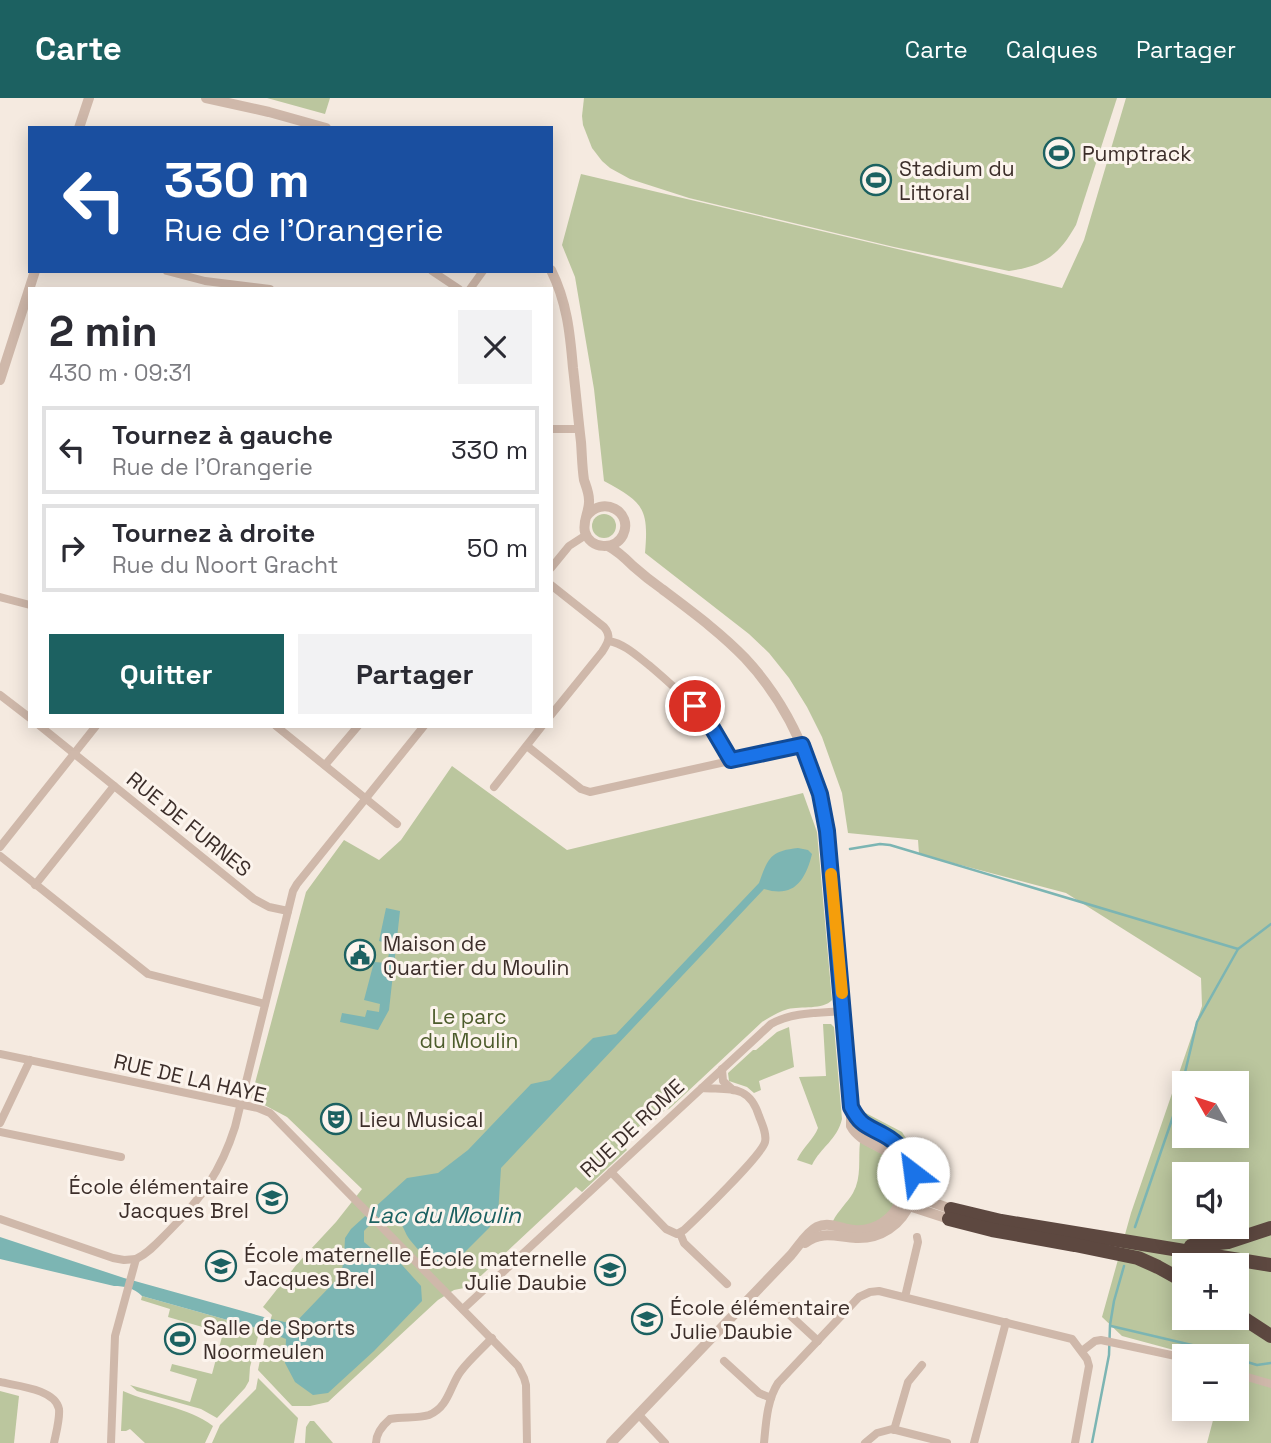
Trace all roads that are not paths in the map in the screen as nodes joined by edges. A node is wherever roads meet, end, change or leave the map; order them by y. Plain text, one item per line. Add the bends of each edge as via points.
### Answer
1 (206, 98) edge
2 (88, 101) edge
3 (80, 126) edge
4 (319, 126) edge
5 (175, 273) edge
6 (435, 273) edge
7 (552, 273) edge
8 (254, 287) edge
9 (456, 287) edge
10 (28, 293) edge
11 (0, 380) edge
12 (553, 429) edge
13 (579, 429) junction
14 (586, 486) junction
15 (605, 506) junction
16 (586, 517) junction
17 (586, 535) junction
18 (621, 538) junction
19 (608, 546) junction
20 (628, 561) junction
21 (553, 566) edge
22 (553, 587) edge
23 (0, 597) edge
24 (28, 604) edge
25 (609, 641) junction
26 (0, 695) edge
27 (553, 713) edge
28 (28, 716) edge
29 (42, 728) edge
30 (94, 728) edge
31 (279, 728) edge
32 (356, 728) edge
33 (422, 728) edge
34 (540, 728) edge
35 (802, 745) junction
36 (527, 746) junction
37 (74, 754) junction
38 (731, 760) junction
39 (325, 765) junction
40 (114, 786) junction
41 (494, 787) dead end
42 (366, 799) junction
43 (397, 824) dead end
44 (0, 847) edge
45 (0, 856) edge
46 (35, 885) junction
47 (288, 911) junction
48 (265, 1004) junction
49 (843, 1011) junction
50 (0, 1054) edge
51 (30, 1060) junction
52 (722, 1069) junction
53 (702, 1087) junction
54 (733, 1090) junction
55 (240, 1105) junction
56 (0, 1123) edge
57 (0, 1132) edge
58 (121, 1157) dead end
59 (611, 1172) junction
60 (906, 1199) junction
61 (950, 1214) junction
62 (0, 1219) edge
63 (1271, 1228) edge
64 (680, 1233) junction
65 (917, 1237) dead end
66 (1142, 1244) junction
67 (1075, 1245) junction
68 (1172, 1258) edge
69 (136, 1259) junction
70 (1271, 1265) edge
71 (1249, 1270) edge
72 (1271, 1274) edge
73 (1172, 1275) edge
74 (727, 1284) dead end
75 (905, 1297) junction
76 (780, 1306) dead end
77 (463, 1309) junction
78 (1006, 1322) junction
79 (1249, 1322) edge
80 (1271, 1336) edge
81 (492, 1338) junction
82 (818, 1341) junction
83 (1082, 1351) junction
84 (1172, 1355) edge
85 (724, 1361) dead end
86 (922, 1365) dead end
87 (1249, 1378) edge
88 (0, 1382) edge
89 (1271, 1384) edge
90 (771, 1398) junction
91 (639, 1415) junction
92 (894, 1430) junction
93 (613, 1442) edge
94 (54, 1443) edge
95 (111, 1443) edge
96 (376, 1443) edge
97 (529, 1443) edge
98 (665, 1443) edge
99 (764, 1443) edge
100 (865, 1443) edge
101 (947, 1443) edge
102 (974, 1443) edge
103 (1075, 1443) edge

1 - 4 street
2 - 3 street
5 - 8 street
6 - 9 street
7 - 13 street via 567,314
10 - 11 street
12 - 13 street
13 - 14 street
14 - 15 street
14 - 16 street
15 - 16 street via 594,508
15 - 18 street via 616,509 623,518
16 - 17 street
17 - 19 street via 596,544
17 - 21 street via 571,544
18 - 19 street
18 - 20 street
19 - 20 street
20 - 35 street via 746,659 775,695
22 - 25 street via 604,627
23 - 24 street
25 - 27 street
25 - 38 street via 624,646 689,700
26 - 28 street
29 - 37 street, RUE DE FURNES
30 - 37 street
31 - 39 street
32 - 39 street
33 - 42 street
34 - 36 street
35 - 38 street
35 - 49 street via 820,794 827,831
36 - 38 street via 588,792
36 - 41 street
37 - 40 street, RUE DE FURNES
37 - 44 street
39 - 42 street
40 - 46 street
40 - 47 street, RUE DE FURNES via 254,899
42 - 43 street
42 - 47 street via 295,887
45 - 46 street
46 - 48 street via 148,974
47 - 48 street
48 - 55 street
49 - 52 street, RUE DE ROME via 780,1019
49 - 60 street via 852,1129 896,1160
50 - 51 street, RUE DE LA HAYE
51 - 55 street, RUE DE LA HAYE
51 - 56 street
52 - 53 street, RUE DE ROME
52 - 54 street via 723,1081
53 - 54 street
53 - 59 street, RUE DE ROME
54 - 64 street via 743,1092 756,1105 765,1143
55 - 69 street via 229,1146 208,1186 183,1217
55 - 77 street, RUE DE LA HAYE via 270,1114
57 - 58 street
59 - 64 street via 666,1229
59 - 77 street, RUE DE ROME
60 - 61 street
60 - 91 street via 887,1220 868,1229 816,1227
61 - 66 highway
61 - 67 highway via 1002,1232
62 - 69 street via 113,1258
63 - 66 highway via 1208,1245
64 - 74 street via 684,1243
65 - 75 street
66 - 70 highway
67 - 68 highway
67 - 73 highway via 1144,1260
69 - 95 street via 117,1325
71 - 72 highway
75 - 78 street
75 - 82 street via 879,1291 863,1295
76 - 82 street
77 - 81 street, RUE DE LA HAYE
78 - 83 street via 1068,1337
78 - 102 street
79 - 80 highway
81 - 96 street via 462,1369 448,1398 435,1411 390,1419
81 - 97 street, RUE DE LA HAYE via 524,1377
82 - 90 street via 782,1379
83 - 84 street via 1101,1340
83 - 103 street via 1089,1369
85 - 90 street
86 - 92 street via 908,1382
87 - 89 street
88 - 94 street via 41,1392 53,1400 59,1410
90 - 99 street
91 - 93 street
91 - 98 street
92 - 100 street via 877,1433
92 - 101 street

